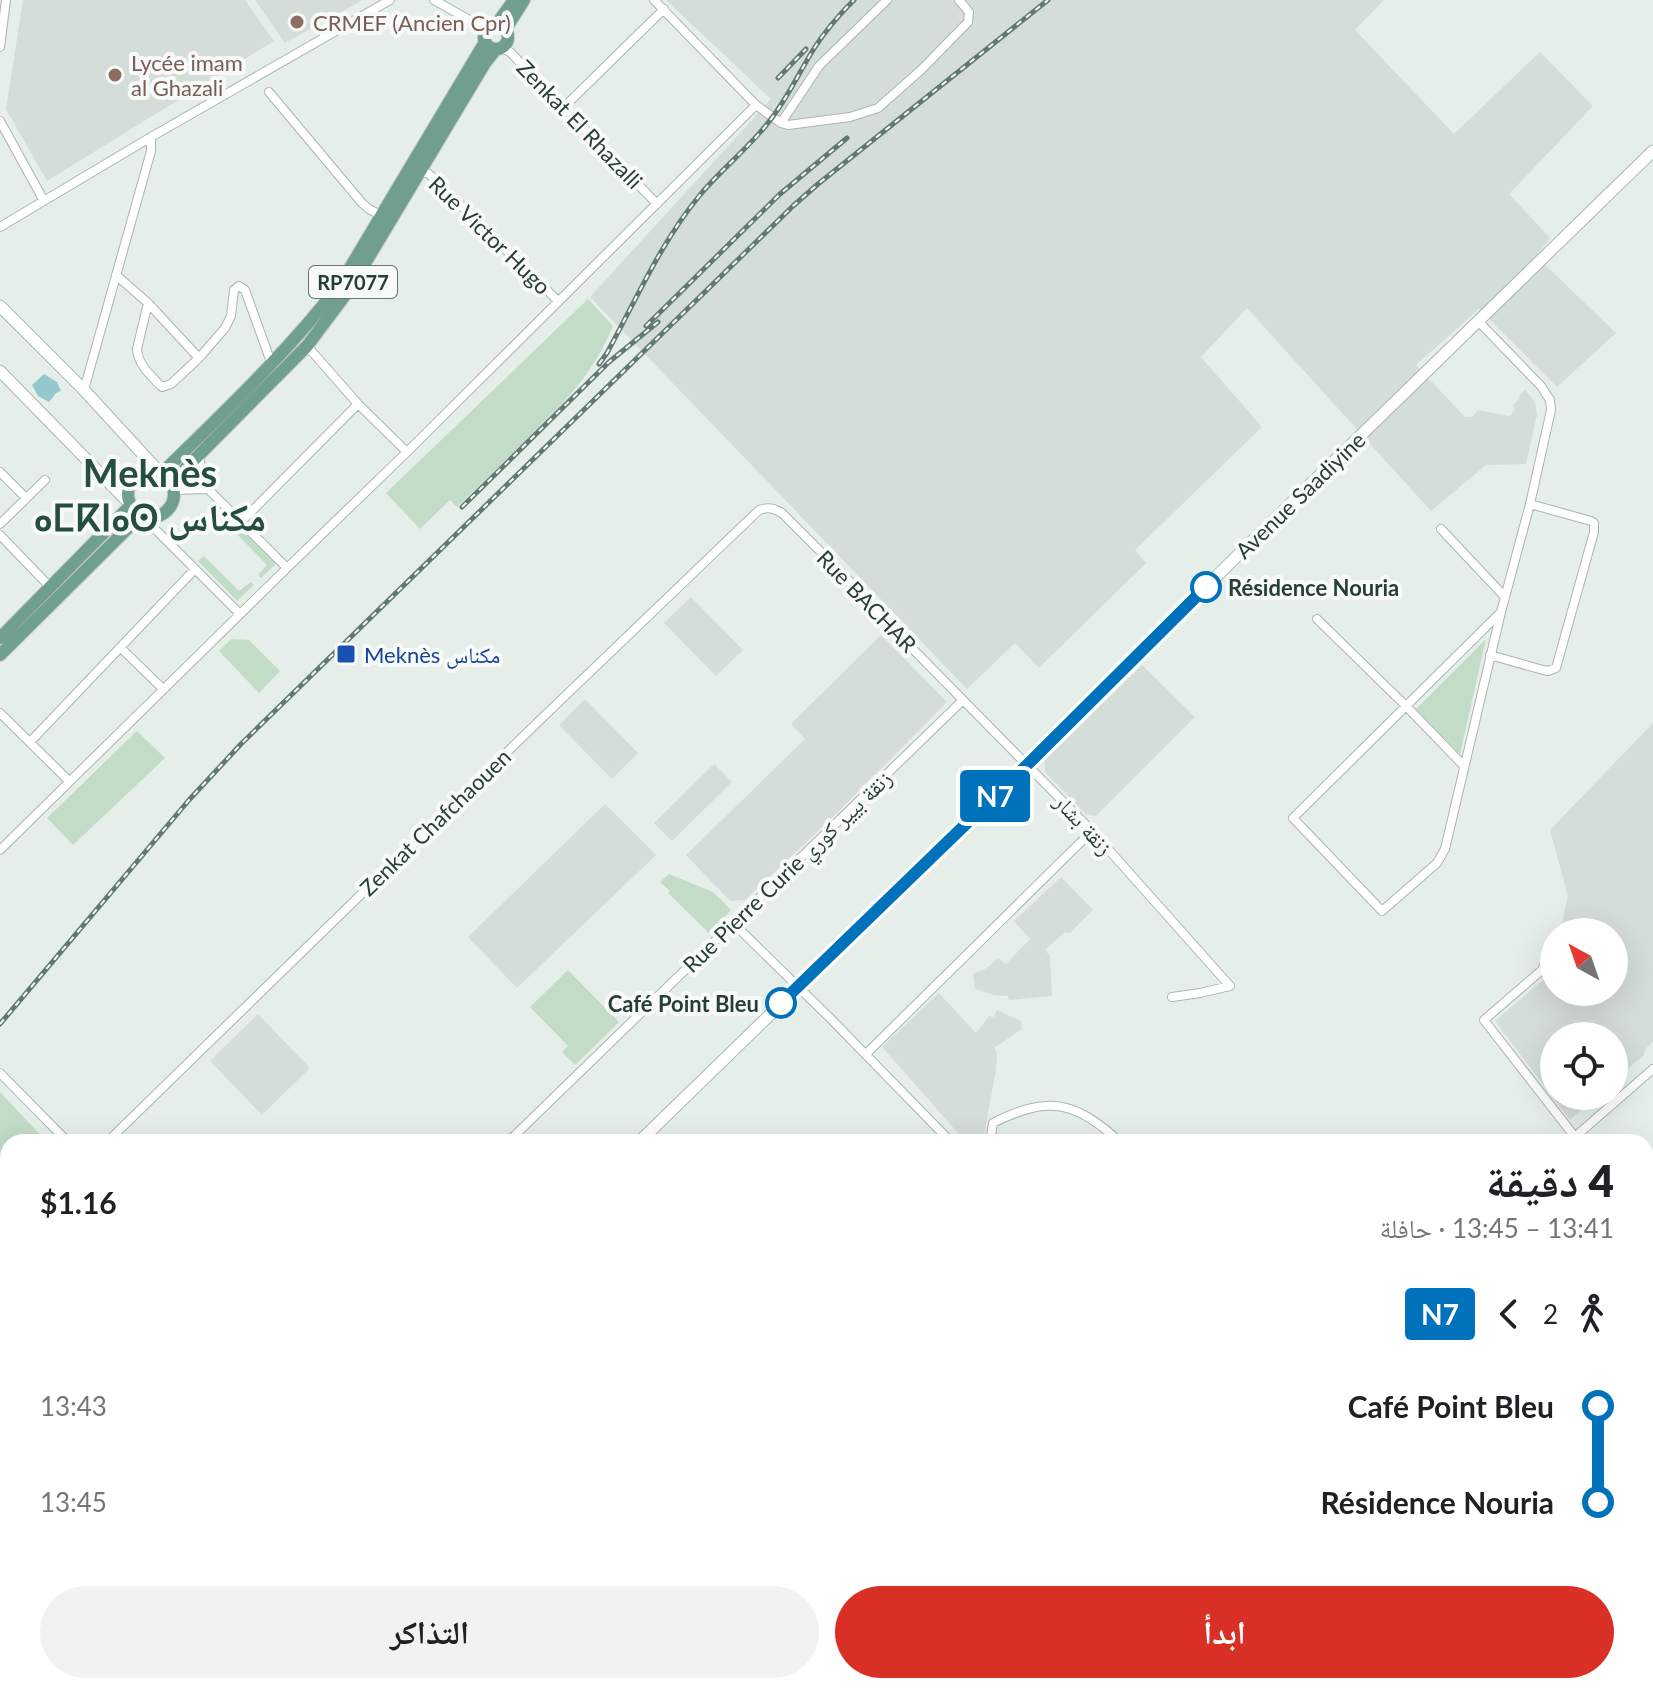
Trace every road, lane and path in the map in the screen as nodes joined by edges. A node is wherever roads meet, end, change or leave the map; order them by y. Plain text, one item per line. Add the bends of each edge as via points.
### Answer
1 (6, 0) edge
2 (390, 0) edge
3 (434, 0) edge
4 (514, 0) edge
5 (524, 0) edge
6 (654, 0) edge
7 (887, 0) edge
8 (959, 0) edge
9 (664, 9) junction
10 (492, 35) junction
11 (0, 47) edge
12 (269, 92) dead end
13 (756, 105) junction
14 (563, 108) junction
15 (0, 121) edge
16 (781, 123) junction
17 (151, 137) junction
18 (1653, 151) edge
19 (421, 171) junction
20 (44, 201) junction
21 (657, 204) junction
22 (382, 216) junction
23 (0, 227) edge
24 (116, 275) junction
25 (558, 301) junction
26 (148, 303) junction
27 (0, 306) edge
28 (1479, 322) junction
29 (307, 346) junction
30 (199, 358) junction
31 (272, 365) junction
32 (0, 371) edge
33 (84, 390) junction
34 (358, 404) junction
35 (407, 452) junction
36 (199, 455) junction
37 (0, 472) edge
38 (161, 474) junction
39 (45, 480) dead end
40 (172, 487) junction
41 (208, 489) junction
42 (26, 498) junction
43 (1530, 504) junction
44 (131, 505) junction
45 (767, 508) joint
46 (141, 515) junction
47 (241, 522) junction
48 (0, 524) edge
49 (1441, 529) dead end
50 (0, 535) edge
51 (287, 568) junction
52 (195, 569) junction
53 (51, 588) junction
54 (1505, 597) junction
55 (1501, 612) junction
56 (240, 614) junction
57 (1317, 619) dead end
58 (0, 638) edge
59 (121, 648) junction
60 (0, 655) edge
61 (1490, 655) junction
62 (163, 689) junction
63 (963, 700) junction
64 (1406, 706) junction
65 (0, 713) edge
66 (30, 742) junction
67 (1027, 765) junction
68 (1464, 766) junction
69 (69, 781) junction
70 (1092, 831) junction
71 (0, 850) edge
72 (733, 923) junction
73 (1540, 972) edge
74 (799, 986) junction
75 (1172, 997) dead end
76 (866, 1054) junction
77 (1653, 1069) edge
78 (0, 1073) edge
79 (60, 1134) edge
80 (115, 1134) edge
81 (518, 1134) edge
82 (647, 1134) edge
83 (943, 1134) edge
84 (991, 1134) edge
85 (1111, 1134) edge
86 (1568, 1134) edge
87 (1579, 1134) edge

1 - 11 street
2 - 17 street
3 - 10 street, Zenkat El Rhazalli
4 - 10 main road, RP7077
5 - 10 main road, RP7077
6 - 9 street
7 - 16 street via 819,66
8 - 16 street via 969,12 968,22 884,104 850,117
9 - 13 street
9 - 14 street
10 - 14 street, Zenkat El Rhazalli
10 - 19 main road, RP7077 via 485,63
10 - 22 main road, RP7077
12 - 22 street via 362,203
13 - 16 street
13 - 21 street
14 - 21 street, Zenkat El Rhazalli
15 - 20 street
17 - 20 street
17 - 24 street
18 - 28 main road, Avenue Saadiyine
19 - 25 street, Rue Victor Hugo
19 - 29 main road, RP7077 via 349,290
20 - 23 street
21 - 25 street
22 - 31 main road, RP7077 via 341,283
24 - 26 street
24 - 33 street
25 - 35 street
26 - 30 street
26 - 30 street via 138,356 160,385 171,384
27 - 33 main road
28 - 43 street via 1550,400
28 - 67 main road, Avenue Saadiyine
29 - 34 street
29 - 36 main road, RP7077
30 - 31 street via 229,323 239,286
31 - 38 main road, RP7077
32 - 44 main road
33 - 38 main road
34 - 35 street
34 - 47 street
35 - 51 street
36 - 40 main road, RP7077
36 - 41 street
37 - 42 street
38 - 40 main road
38 - 44 main road, RP7077 via 147,472 135,478 129,491
39 - 42 street
40 - 41 street
40 - 46 main road, RP7077 via 172,503 162,514
41 - 47 street
42 - 48 street
43 - 54 street
43 - 61 street via 1591,521 1594,532 1556,668 1548,671
44 - 46 main road
44 - 53 main road, RP7077
45 - 63 street, Rue BACHAR via 782,513
45 - 80 street, Zenkat Chafchaouen via 540,720
46 - 52 street
46 - 60 main road, RP7077
47 - 51 street
49 - 54 street
50 - 53 street
51 - 56 street
52 - 56 street
52 - 59 street
53 - 58 main road, RP7077
54 - 55 street
55 - 61 street
55 - 64 street
56 - 62 street
57 - 64 street
59 - 62 street
59 - 66 street
61 - 68 street
62 - 69 street
63 - 67 street, زنقة بشار
63 - 72 street, Rue Pierre Curie زنقة بيير كوري
64 - 68 street
64 - 68 street via 1293,818 1382,911 1437,863 1445,849
65 - 66 street
66 - 69 street
67 - 70 street, زنقة بشار
67 - 74 main road, Avenue Saadiyine
69 - 71 street
70 - 75 street, زنقة بشار via 1230,986
70 - 76 street
72 - 74 street
72 - 81 street, Rue Pierre Curie زنقة بيير كوري
73 - 86 street via 1484,1020
74 - 76 street
74 - 82 main road, Avenue Saadiyine
76 - 83 street
77 - 87 street
78 - 79 street
84 - 85 street via 993,1123 1056,1105 1085,1115

